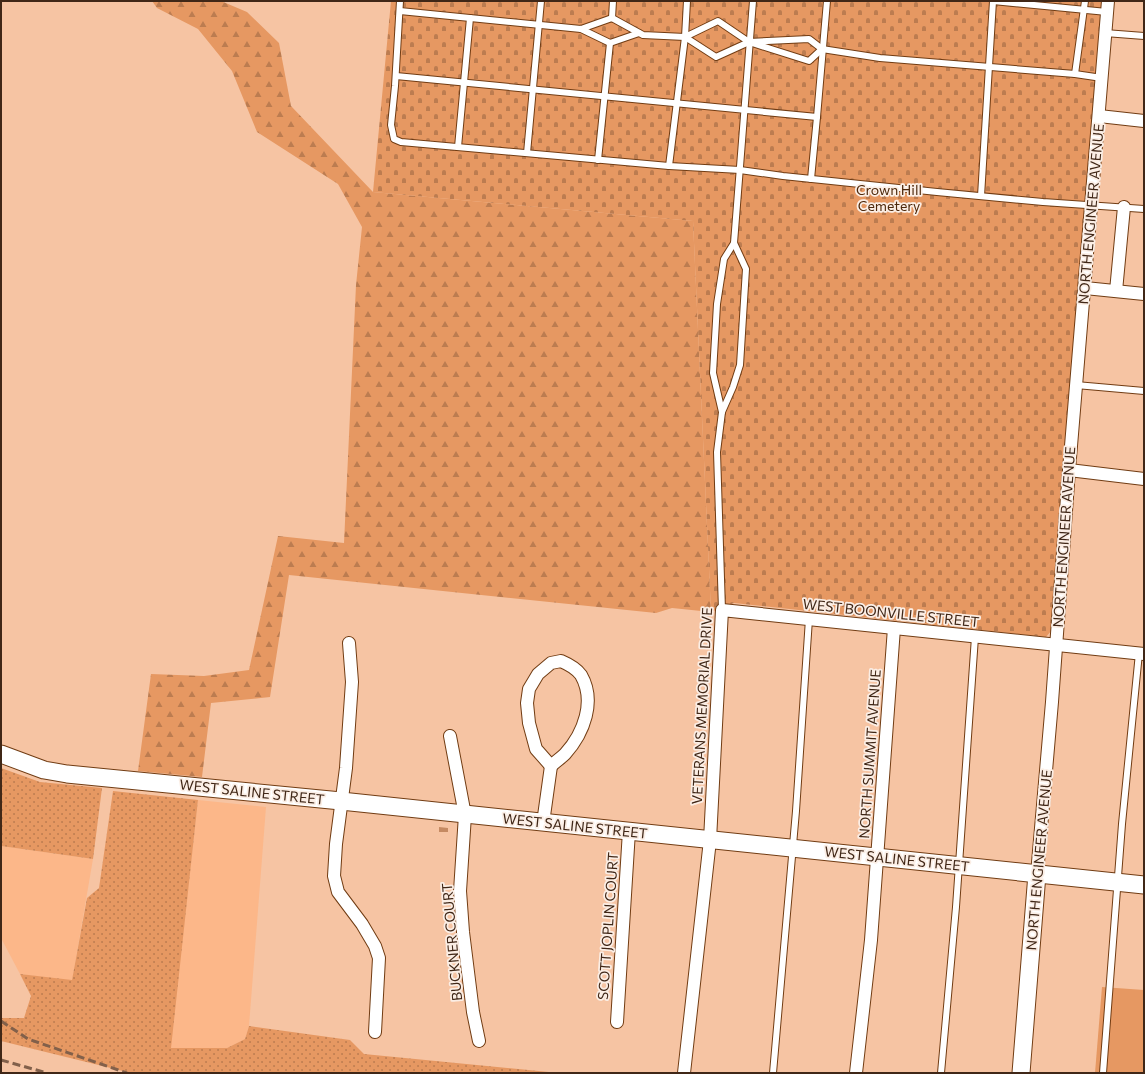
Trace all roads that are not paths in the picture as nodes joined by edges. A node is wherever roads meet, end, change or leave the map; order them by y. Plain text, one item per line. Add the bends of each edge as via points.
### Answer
1 (400, 1) edge
2 (541, 1) edge
3 (613, 1) edge
4 (688, 1) edge
5 (753, 1) edge
6 (827, 1) edge
7 (993, 1) edge
8 (1085, 1) edge
9 (1107, 7) edge
10 (1084, 10) junction
11 (400, 11) junction
12 (470, 18) junction
13 (612, 18) junction
14 (538, 25) junction
15 (581, 29) junction
16 (639, 33) junction
17 (1105, 33) junction
18 (1144, 36) edge
19 (685, 37) junction
20 (749, 42) junction
21 (610, 43) junction
22 (822, 49) junction
23 (988, 67) junction
24 (1075, 74) junction
25 (396, 76) junction
26 (1102, 78) junction
27 (464, 82) junction
28 (533, 89) junction
29 (604, 96) junction
30 (677, 103) junction
31 (744, 110) junction
32 (1099, 116) junction
33 (817, 117) junction
34 (1144, 121) edge
35 (458, 147) junction
36 (527, 153) junction
37 (598, 160) junction
38 (669, 166) junction
39 (740, 170) junction
40 (811, 179) junction
41 (981, 196) junction
42 (1092, 205) junction
43 (1124, 207) junction
44 (1144, 209) edge
45 (734, 243) junction
46 (1085, 288) junction
47 (1116, 291) junction
48 (1144, 294) edge
49 (1076, 385) junction
50 (1144, 392) edge
51 (722, 412) junction
52 (1069, 470) junction
53 (1144, 480) edge
54 (722, 610) junction
55 (809, 620) junction
56 (894, 628) junction
57 (975, 637) junction
58 (349, 643) dead end
59 (1056, 645) junction
60 (1141, 654) edge
61 (450, 736) dead end
62 (1, 754) edge
63 (551, 766) junction
64 (341, 801) junction
65 (465, 815) junction
66 (543, 823) junction
67 (629, 831) junction
68 (710, 840) junction
69 (793, 848) junction
70 (878, 857) junction
71 (959, 865) junction
72 (1038, 874) junction
73 (1118, 882) junction
74 (1144, 885) edge
75 (617, 1022) dead end
76 (375, 1032) dead end
77 (479, 1042) dead end
78 (684, 1073) edge
79 (773, 1073) edge
80 (856, 1073) edge
81 (941, 1073) edge
82 (1021, 1073) edge
83 (1103, 1073) edge

1 - 11 lane
2 - 14 lane
3 - 13 lane
4 - 19 lane
5 - 20 lane, VETERANS MEMORIAL DRIVE
6 - 22 lane
7 - 10 lane
7 - 23 lane
8 - 10 lane
9 - 10 lane
9 - 17 street, NORTH ENGINEER AVENUE
10 - 24 lane
11 - 12 lane
11 - 25 lane
12 - 14 lane
12 - 27 lane
13 - 15 lane
13 - 16 lane
14 - 15 lane
14 - 28 lane
15 - 21 lane
16 - 19 lane
16 - 21 lane
17 - 18 lane
17 - 26 street, NORTH ENGINEER AVENUE
19 - 20 lane via 716,57
19 - 20 lane via 718,21
19 - 30 lane
20 - 22 lane via 809,39
20 - 22 lane via 809,61
20 - 31 lane, VETERANS MEMORIAL DRIVE
21 - 29 lane
22 - 23 lane via 880,58
22 - 33 lane
23 - 24 lane
23 - 41 lane
24 - 26 lane
25 - 27 lane
25 - 35 lane via 391,125 394,139 401,142
26 - 32 street, NORTH ENGINEER AVENUE
27 - 28 lane
27 - 35 lane
28 - 29 lane
28 - 36 lane
29 - 30 lane
29 - 37 lane
30 - 31 lane
30 - 38 lane
31 - 33 lane
31 - 39 lane, VETERANS MEMORIAL DRIVE
32 - 34 street
32 - 42 street, NORTH ENGINEER AVENUE
33 - 40 lane
35 - 36 lane
36 - 37 lane
37 - 38 lane
38 - 39 lane
39 - 40 lane
39 - 45 lane, VETERANS MEMORIAL DRIVE
40 - 41 lane
41 - 42 lane
42 - 43 lane
42 - 46 street, NORTH ENGINEER AVENUE
43 - 44 lane
43 - 47 street
45 - 51 lane, VETERANS MEMORIAL DRIVE via 724,259 717,304 713,373
45 - 51 lane, VETERANS MEMORIAL DRIVE via 746,269 740,365
46 - 47 street
46 - 49 street, NORTH ENGINEER AVENUE
47 - 48 street
49 - 50 lane
49 - 52 street, NORTH ENGINEER AVENUE
51 - 54 lane, VETERANS MEMORIAL DRIVE via 717,452
52 - 53 street
52 - 59 street, NORTH ENGINEER AVENUE
54 - 55 street, WEST BOONVILLE STREET
54 - 68 street, VETERANS MEMORIAL DRIVE
55 - 56 street, WEST BOONVILLE STREET
55 - 69 lane
56 - 57 street, WEST BOONVILLE STREET
56 - 70 street, NORTH SUMMIT AVENUE
57 - 59 street, WEST BOONVILLE STREET
57 - 71 lane
58 - 64 street via 352,682
59 - 60 street, WEST BOONVILLE STREET
59 - 72 street, NORTH ENGINEER AVENUE
60 - 73 lane
61 - 65 street, BUCKNER COURT
62 - 64 street, WEST SALINE STREET via 44,770
63 - 63 street via 564,755 578,736 588,706 588,693 580,674 572,666 561,661 551,663 538,674 529,688 527,703 536,749
63 - 66 street
64 - 65 street, WEST SALINE STREET
64 - 76 street via 334,876 338,892 362,924 380,958
65 - 66 street, WEST SALINE STREET
65 - 77 street, BUCKNER COURT via 460,898 473,1012
66 - 67 street, WEST SALINE STREET
67 - 68 street, WEST SALINE STREET
67 - 75 street, SCOTT JOPLIN COURT
68 - 69 street, WEST SALINE STREET
68 - 78 street, VETERANS MEMORIAL DRIVE
69 - 70 street, WEST SALINE STREET
69 - 79 lane
70 - 71 street, WEST SALINE STREET
70 - 80 street, NORTH SUMMIT AVENUE via 872,940
71 - 72 street, WEST SALINE STREET
71 - 81 lane
72 - 73 street, WEST SALINE STREET
72 - 82 street, NORTH ENGINEER AVENUE
73 - 74 street, WEST SALINE STREET
73 - 83 lane

